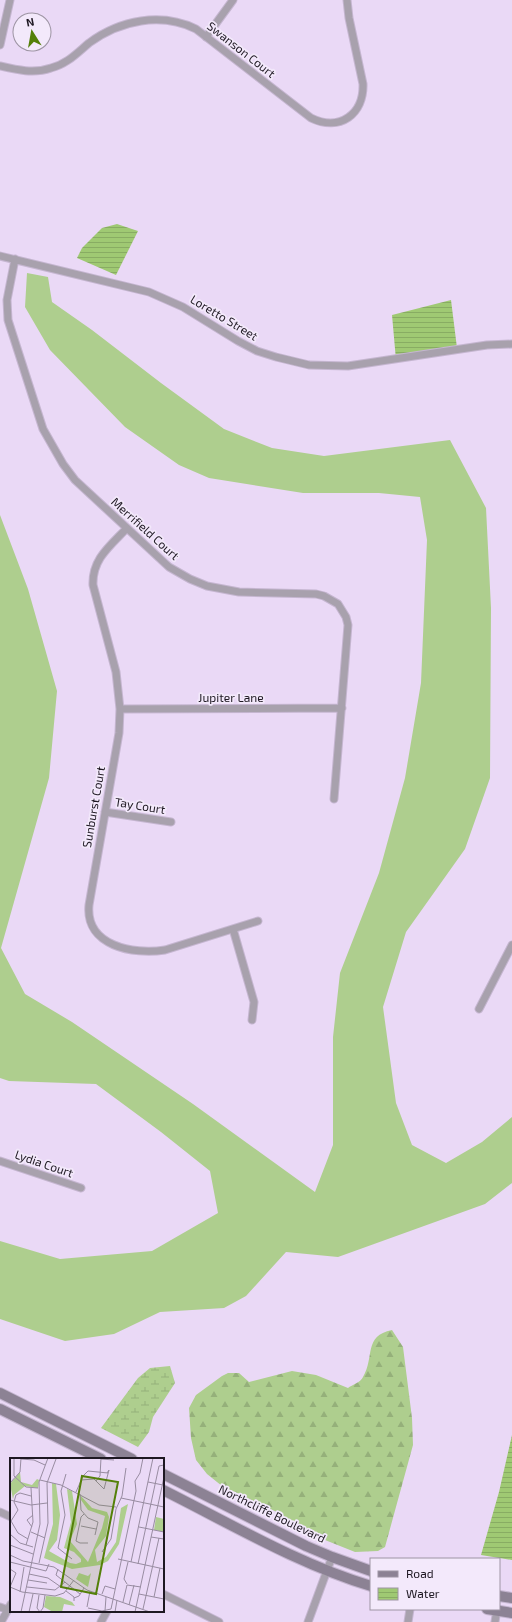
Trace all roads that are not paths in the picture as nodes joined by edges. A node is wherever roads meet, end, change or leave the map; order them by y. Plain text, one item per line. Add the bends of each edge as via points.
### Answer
1 (10, 0) edge
2 (233, 0) edge
3 (347, 0) edge
4 (206, 37) junction
5 (0, 45) edge
6 (0, 66) edge
7 (0, 256) edge
8 (15, 259) junction
9 (512, 344) edge
10 (127, 528) junction
11 (342, 708) junction
12 (120, 709) junction
13 (334, 799) dead end
14 (105, 812) junction
15 (171, 822) dead end
16 (258, 921) dead end
17 (233, 929) junction
18 (512, 945) edge
19 (478, 1008) dead end
20 (252, 1020) dead end
21 (0, 1161) edge
22 (81, 1188) dead end
23 (0, 1393) edge
24 (0, 1408) edge
25 (99, 1458) edge
26 (130, 1458) edge
27 (166, 1476) edge
28 (164, 1490) edge
29 (0, 1512) edge
30 (10, 1517) edge
31 (332, 1557) junction
32 (326, 1570) junction
33 (370, 1571) edge
34 (370, 1586) edge
35 (164, 1594) edge
36 (500, 1596) edge
37 (512, 1598) edge
38 (0, 1606) edge
39 (9, 1607) edge
40 (410, 1610) edge
41 (493, 1610) edge
42 (106, 1612) edge
43 (512, 1613) edge
44 (1, 1622) edge
45 (101, 1622) edge
46 (219, 1622) edge
47 (308, 1622) edge
48 (408, 1622) edge
49 (495, 1622) edge

1 - 5 street
2 - 4 street
3 - 4 street, Swanson Court via 363,92 362,100 354,112 342,121 325,123 312,118
4 - 6 street, Swanson Court via 187,25 150,19 112,30 89,43 63,64 52,68 31,72
7 - 8 street, Loretto Street
8 - 9 street, Loretto Street via 149,292 183,306 257,350 309,365 348,366 487,345
8 - 10 street, Merrifield Court via 7,300 8,320 40,420 52,447 75,480
10 - 11 street, Merrifield Court via 169,567 207,586 239,592 316,594 338,604 348,625
10 - 12 street, Sunburst Court via 99,558 93,577 116,672
11 - 12 street, Jupiter Lane
11 - 13 street, Merrifield Court
12 - 14 street, Sunburst Court
14 - 15 street, Tay Court
14 - 17 street, Sunburst Court via 89,910 91,925 99,936 129,950 153,952
16 - 17 street, Sunburst Court
17 - 20 street via 254,1002
18 - 19 street
21 - 22 street, Lydia Court
23 - 26 main road
24 - 25 main road
27 - 31 main road, Northcliffe Boulevard
28 - 32 main road
29 - 30 street
31 - 32 street
31 - 33 main road, Northcliffe Boulevard
32 - 34 main road
32 - 47 street
35 - 46 street
36 - 37 main road
38 - 39 street
39 - 44 street
40 - 48 street
41 - 43 main road
41 - 49 street
42 - 45 street

